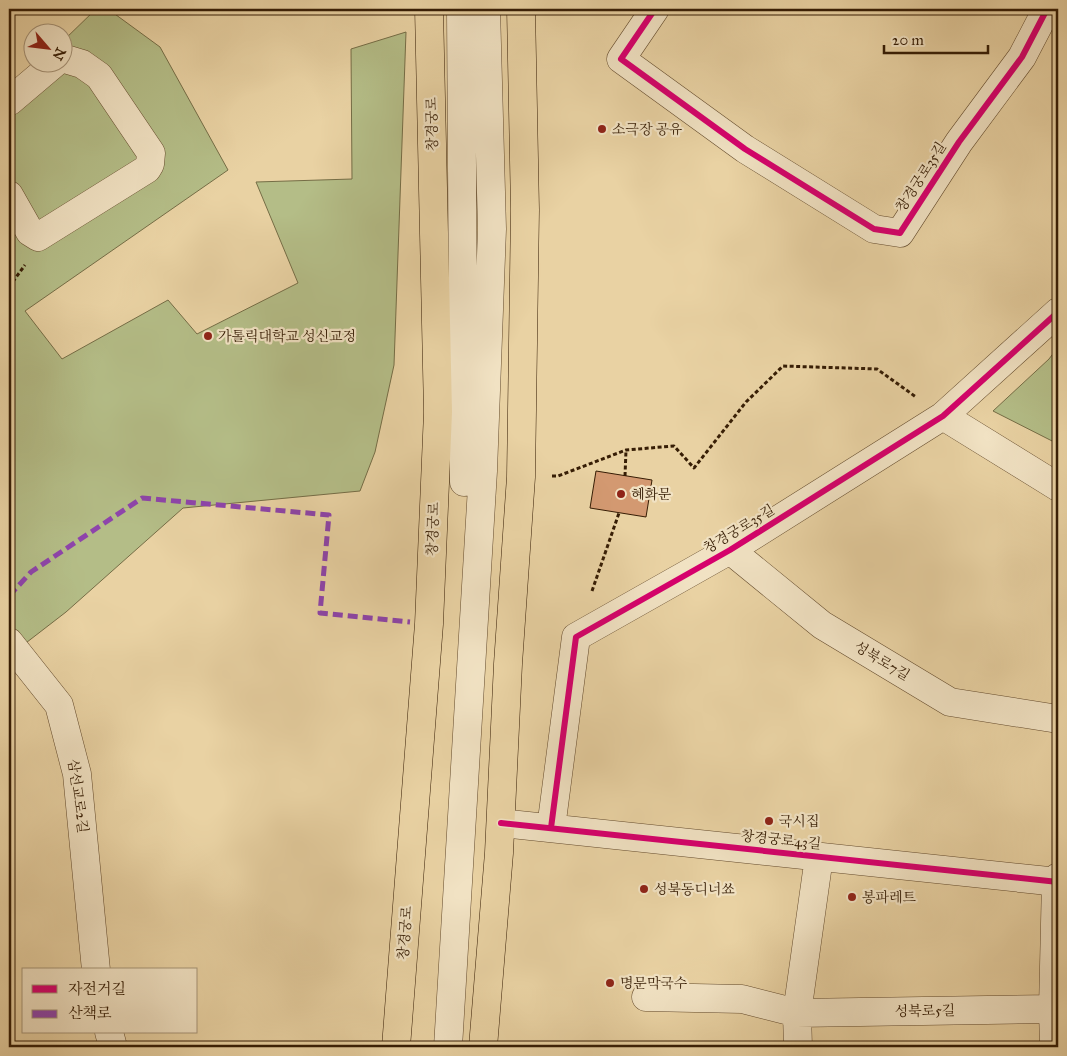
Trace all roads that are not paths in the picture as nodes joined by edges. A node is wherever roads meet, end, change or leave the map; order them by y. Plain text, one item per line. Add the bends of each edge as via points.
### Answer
1 (430, 9) edge
2 (461, 9) edge
3 (486, 9) edge
4 (521, 9) edge
5 (654, 9) edge
6 (1047, 9) edge
7 (72, 61) edge
8 (44, 72) edge
9 (9, 101) edge
10 (9, 195) edge
11 (1058, 312) edge
12 (943, 416) junction
13 (1058, 487) edge
14 (730, 550) junction
15 (9, 642) edge
16 (1058, 719) edge
17 (501, 823) junction
18 (551, 828) junction
19 (819, 856) junction
20 (1057, 880) edge
21 (96, 968) edge
22 (646, 997) dead end
23 (1053, 1009) junction
24 (797, 1013) junction
25 (109, 1034) edge
26 (113, 1047) edge
27 (396, 1047) edge
28 (433, 1047) edge
29 (448, 1047) edge
30 (483, 1047) edge
31 (798, 1047) edge
32 (1054, 1047) edge

1 - 27 main road, 창경궁로 via 438,412 429,624
2 - 28 street via 465,469
3 - 29 street via 492,229 483,470
4 - 17 main road via 525,210 521,476
5 - 6 street, 창경궁로35길 via 621,59 746,149 874,229 900,233 959,142 1022,57
7 - 10 street via 99,76 151,153 150,164 147,169 38,237 30,232
8 - 9 street
11 - 12 street, 창경궁로35길
12 - 13 street
12 - 14 street, 창경궁로35길
14 - 16 street, 성북로7길 via 822,625 950,702
14 - 18 street, 창경궁로35길 via 576,637
15 - 21 street, 삼선교로2길 via 59,705 77,774
17 - 18 street, 창경궁로43길
17 - 30 main road
18 - 19 street, 창경궁로43길
19 - 20 street, 창경궁로43길
19 - 24 street
20 - 23 street
22 - 24 street, 성북로5길 via 742,998
23 - 24 street, 성북로5길
23 - 32 street
24 - 31 street
25 - 26 street

